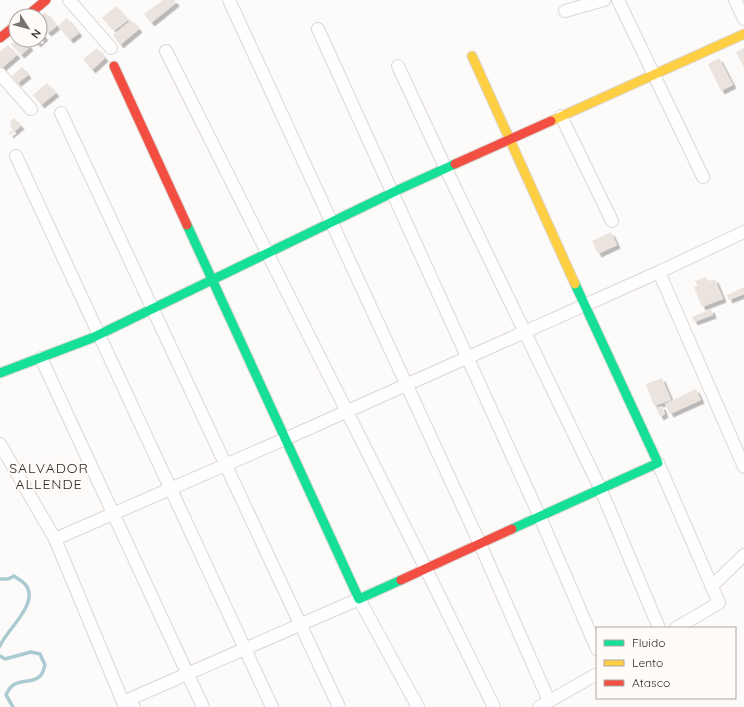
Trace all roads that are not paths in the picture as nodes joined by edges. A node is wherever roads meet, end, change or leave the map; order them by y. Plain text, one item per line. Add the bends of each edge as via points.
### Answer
1 (46, 0) edge
2 (69, 0) edge
3 (229, 0) edge
4 (604, 0) edge
5 (618, 0) edge
6 (735, 0) edge
7 (36, 8) edge
8 (565, 12) dead end
9 (744, 19) edge
10 (318, 29) dead end
11 (8, 32) edge
12 (744, 34) edge
13 (0, 38) edge
14 (110, 48) dead end
15 (166, 51) dead end
16 (472, 56) dead end
17 (114, 66) dead end
18 (398, 66) dead end
19 (0, 74) edge
20 (655, 74) junction
21 (31, 109) dead end
22 (61, 113) dead end
23 (561, 116) junction
24 (510, 140) junction
25 (16, 156) dead end
26 (446, 169) junction
27 (703, 177) dead end
28 (392, 193) junction
29 (612, 221) dead end
30 (330, 222) junction
31 (744, 232) edge
32 (268, 253) junction
33 (659, 272) junction
34 (212, 279) junction
35 (584, 305) junction
36 (152, 308) junction
37 (525, 332) junction
38 (99, 335) junction
39 (467, 357) junction
40 (41, 358) junction
41 (0, 373) edge
42 (406, 385) junction
43 (347, 411) junction
44 (285, 439) junction
45 (0, 444) edge
46 (658, 463) junction
47 (225, 465) junction
48 (744, 467) edge
49 (170, 489) junction
50 (601, 490) junction
51 (113, 514) junction
52 (540, 517) junction
53 (55, 539) junction
54 (480, 544) junction
55 (744, 555) edge
56 (426, 569) junction
57 (712, 586) junction
58 (359, 599) junction
59 (300, 625) junction
60 (659, 627) edge
61 (678, 627) edge
62 (596, 647) edge
63 (245, 649) junction
64 (188, 674) junction
65 (596, 675) edge
66 (544, 704) edge
67 (128, 705) edge
68 (203, 707) edge
69 (272, 707) edge
70 (339, 707) edge
71 (418, 707) edge
72 (494, 707) edge

1 - 7 street
2 - 14 street
3 - 30 street
4 - 8 street
5 - 20 street
6 - 9 street
10 - 28 street
11 - 13 street
12 - 20 street
15 - 32 street
16 - 24 street
17 - 34 street
18 - 26 street
19 - 21 street
20 - 23 street
20 - 27 street
22 - 36 street
23 - 24 street
23 - 29 street
24 - 26 street
24 - 35 street
25 - 38 street
26 - 28 street
26 - 37 street
28 - 30 street
28 - 39 street
30 - 32 street
30 - 42 street
31 - 33 street
32 - 34 street
32 - 43 street
33 - 35 street
33 - 48 street
34 - 36 street
34 - 44 street
35 - 37 street
35 - 46 street
36 - 38 street
36 - 47 street
37 - 39 street
37 - 50 street
38 - 40 street
38 - 49 street
39 - 42 street
39 - 52 street
40 - 41 street
40 - 51 street
42 - 43 street
42 - 54 street
43 - 44 street
43 - 56 street
44 - 47 street
44 - 58 street
45 - 53 street
46 - 50 street
46 - 57 street
47 - 49 street
47 - 59 street
49 - 51 street
49 - 63 street
50 - 52 street
50 - 60 street
51 - 53 street
51 - 64 street
52 - 54 street
52 - 62 street
53 - 67 street
54 - 56 street
54 - 66 street
55 - 57 street
56 - 58 street
56 - 72 street
57 - 61 street via 719,603
58 - 59 street
58 - 71 street
59 - 63 street
59 - 70 street
63 - 64 street
63 - 69 street
64 - 67 street
64 - 68 street
65 - 66 street

